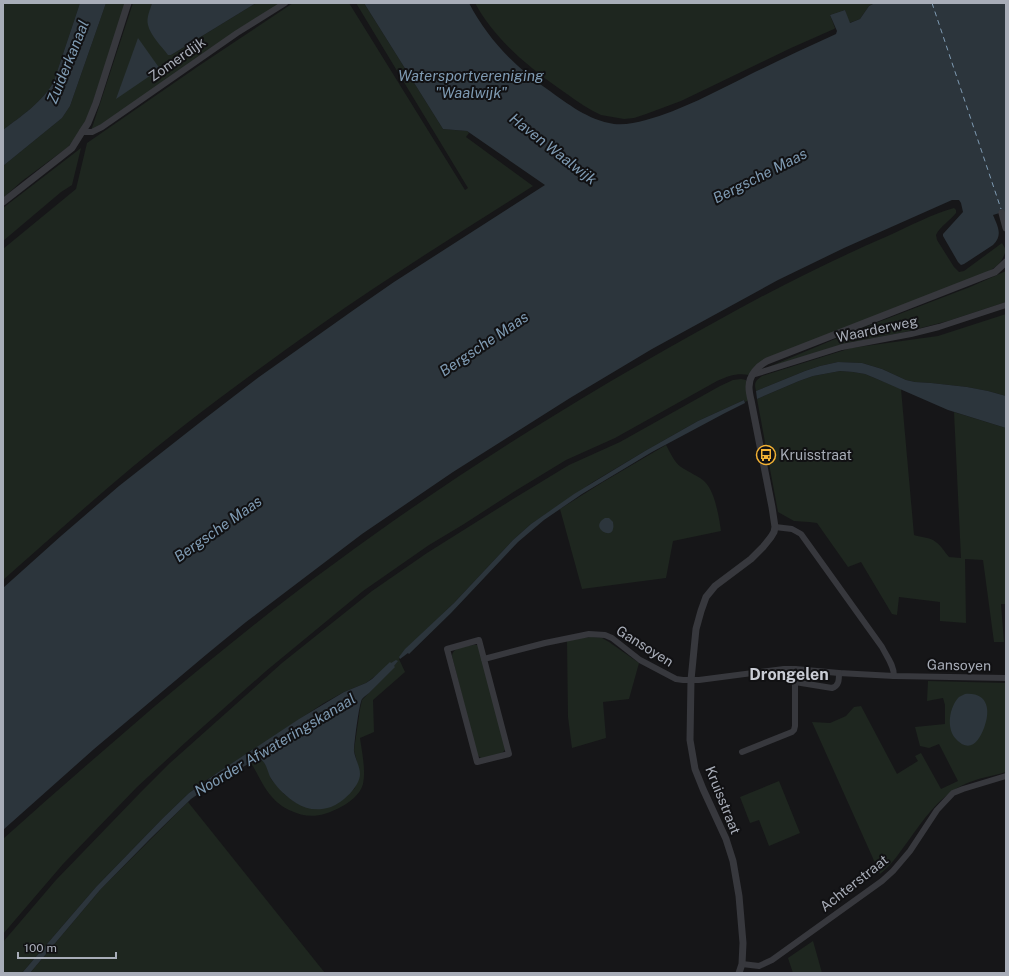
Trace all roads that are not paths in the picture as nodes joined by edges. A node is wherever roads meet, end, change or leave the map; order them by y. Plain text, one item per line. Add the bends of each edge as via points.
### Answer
1 (128, 3) edge
2 (286, 3) edge
3 (82, 132) junction
4 (3, 202) edge
5 (1002, 213) dead end
6 (1006, 228) edge
7 (1006, 262) edge
8 (1006, 305) edge
9 (752, 375) junction
10 (775, 527) junction
11 (484, 659) junction
12 (795, 668) junction
13 (839, 673) junction
14 (894, 676) junction
15 (1006, 678) edge
16 (691, 680) junction
17 (795, 682) junction
18 (742, 752) dead end
19 (1006, 776) edge
20 (742, 964) junction
21 (739, 973) edge

1 - 3 street via 96,103
2 - 3 street, Zomerdijk via 237,33 102,127 92,132
3 - 4 street via 75,144
5 - 6 street
7 - 9 street via 987,276 767,361
8 - 9 street, Waarderweg via 939,327 842,347
9 - 10 street via 749,387
10 - 14 street via 792,529 802,534 882,648 892,664
10 - 16 street, Kruisstraat via 763,547 715,586 706,597 696,629
11 - 11 street via 509,754 477,762 447,649 479,640
11 - 16 street, Gansoyen via 545,643 599,634 612,638 658,671 676,679
12 - 13 street, Gansoyen
12 - 16 street, Gansoyen
12 - 17 street
13 - 14 street, Gansoyen
13 - 17 street via 838,685 832,688
14 - 15 street, Gansoyen
16 - 20 street, Kruisstraat via 690,740 695,769 726,839 732,861 740,896 744,943
17 - 18 street via 794,730
19 - 20 street, Achterstraat via 953,793 937,810 910,851 882,880 772,960 759,966
20 - 21 street, Kruisstraat

